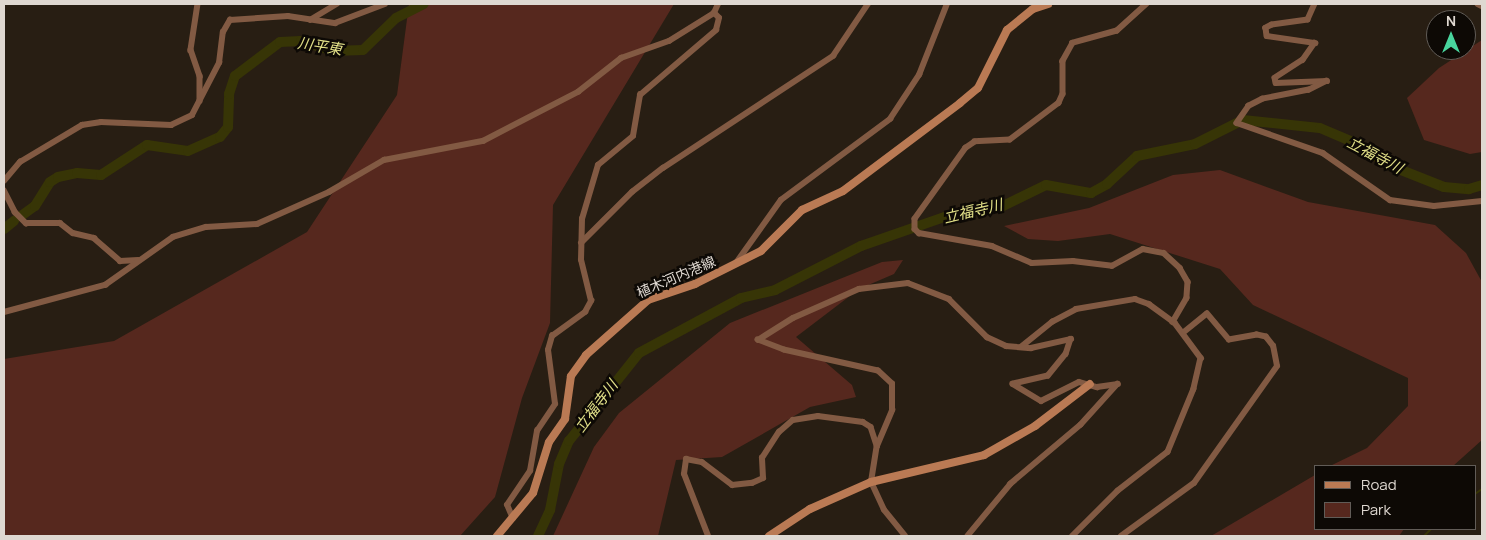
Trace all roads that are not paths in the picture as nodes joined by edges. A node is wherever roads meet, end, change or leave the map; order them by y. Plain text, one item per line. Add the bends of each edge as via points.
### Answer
1 (198, 4) edge
2 (337, 4) edge
3 (386, 4) edge
4 (718, 4) edge
5 (868, 4) edge
6 (947, 4) edge
7 (1048, 4) edge
8 (1147, 4) edge
9 (1315, 4) edge
10 (1478, 4) edge
11 (1482, 6) edge
12 (714, 13) junction
13 (310, 20) junction
14 (199, 106) junction
15 (4, 181) edge
16 (4, 190) edge
17 (1482, 201) edge
18 (581, 243) junction
19 (138, 260) junction
20 (736, 263) junction
21 (4, 312) edge
22 (1173, 322) junction
23 (1185, 332) junction
24 (1021, 347) junction
25 (1090, 384) junction
26 (877, 446) junction
27 (871, 482) junction
28 (514, 520) junction
29 (497, 536) edge
30 (708, 536) edge
31 (769, 536) edge
32 (905, 536) edge
33 (968, 536) edge
34 (1073, 536) edge
35 (1121, 536) edge

1 - 14 street via 191,50 200,76
2 - 13 street
3 - 13 street via 335,23
4 - 12 street
5 - 18 street via 833,56 663,168 632,192
6 - 20 street via 919,75 890,120 781,200
7 - 20 main road, 植木河内港線 via 1033,9 1008,30 997,44 978,88 960,103 843,190 802,210 780,236
8 - 22 street via 1117,31 1073,43 1063,60 1063,94 1059,103 1010,140 976,142 966,148 920,211 915,229 919,233 992,246 1032,263 1073,261 1112,266 1143,249 1164,253 1180,268 1188,282 1187,298
9 - 17 street via 1308,20 1272,25 1266,28 1267,36 1315,43 1303,60 1275,78 1276,83 1327,81 1309,90 1263,99 1249,106 1237,122 1323,153 1390,200 1434,206
10 - 11 street
12 - 18 street via 719,18 716,30 640,95 633,136 598,165 582,219
12 - 19 street via 669,41 620,58 578,92 483,141 384,160 278,216 246,226 186,231
13 - 14 street via 288,16 230,20 223,32 219,62
14 - 15 street via 192,116 171,125 101,122 82,125 20,162
16 - 19 street via 14,212 26,223 60,222 73,233 94,238 120,261
18 - 28 street via 583,274 591,301 585,312 552,336 548,350 555,404 536,431 530,471 507,505
19 - 21 street via 105,285
20 - 28 main road, 植木河内港線 via 695,284 648,300 574,367 565,419 549,442 542,475 533,493
22 - 23 street
22 - 24 street via 1141,300 1106,302 1076,309 1052,322
23 - 34 street via 1201,358 1201,370 1175,440 1168,452 1118,491
23 - 35 street via 1207,314 1230,340 1257,335 1266,337 1273,346 1277,366 1194,483
24 - 25 street via 1071,339 1066,354 1048,376 1013,384 1040,401 1079,382
24 - 26 street via 1006,346 987,337 949,298 908,283 859,289 793,318 758,340 885,376 892,384 893,400
25 - 27 main road via 1035,426 984,455
25 - 33 street via 1097,387 1118,384 1081,425 1011,484
26 - 27 street
26 - 30 street via 871,427 863,422 818,416 793,420 779,432 762,458 763,478 752,483 732,485 702,462 686,459 684,474
27 - 31 main road via 810,509
27 - 32 street via 884,510
28 - 29 main road, 植木河内港線

